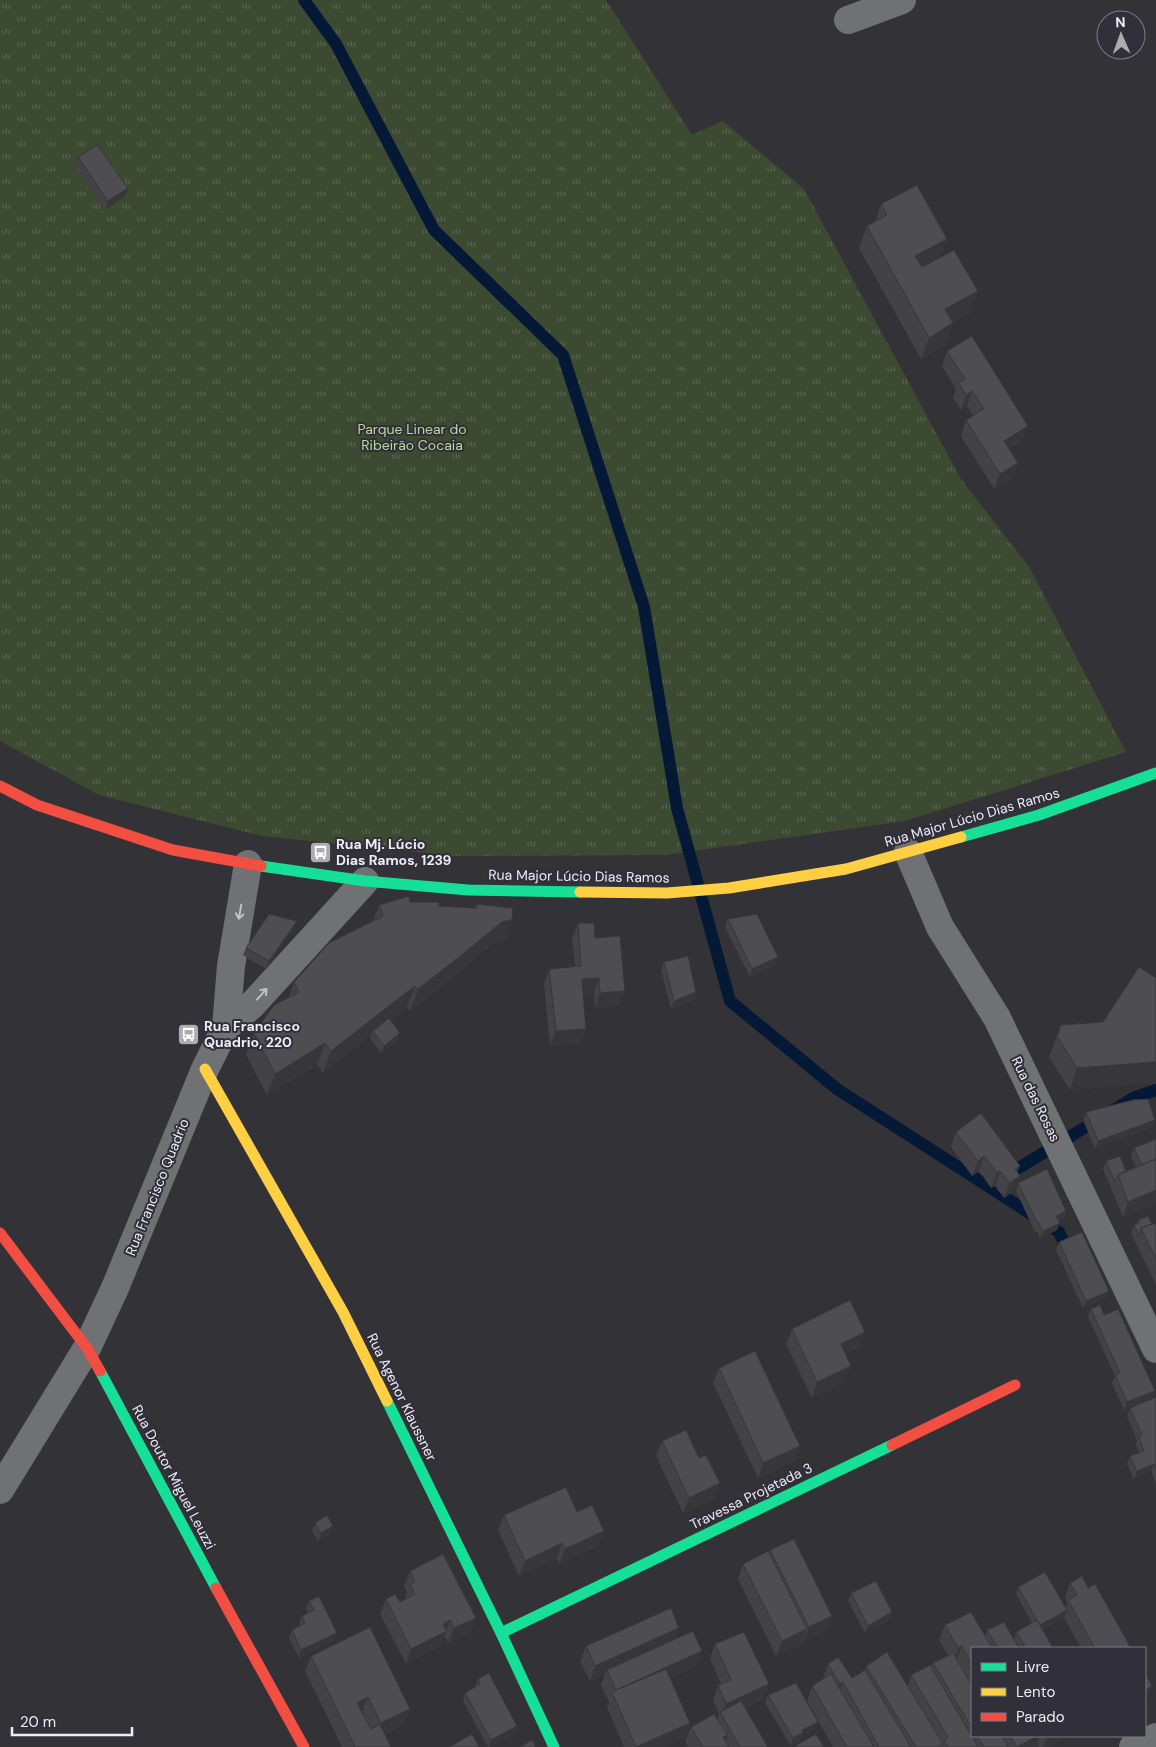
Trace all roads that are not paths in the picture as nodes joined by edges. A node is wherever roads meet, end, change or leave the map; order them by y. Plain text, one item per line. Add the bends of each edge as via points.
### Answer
1 (902, 0) edge
2 (848, 20) dead end
3 (1156, 772) edge
4 (0, 786) edge
5 (908, 852) junction
6 (248, 864) junction
7 (365, 881) junction
8 (226, 1027) junction
9 (205, 1069) junction
10 (0, 1233) edge
11 (87, 1348) junction
12 (1156, 1349) edge
13 (1015, 1385) dead end
14 (0, 1490) edge
15 (501, 1634) junction
16 (1156, 1737) edge
17 (304, 1747) edge
18 (554, 1747) edge
19 (1133, 1747) edge

1 - 2 street
3 - 5 street, Rua Major Lúcio Dias Ramos via 1038,815
4 - 6 street, Rua Major Lúcio Dias Ramos via 37,805 173,850
5 - 7 street, Rua Major Lúcio Dias Ramos via 846,869 729,888 667,893 468,890
5 - 12 street, Rua das Rosas via 940,927 997,1018
6 - 7 street, Rua Major Lúcio Dias Ramos
6 -> 8 street, Rua Francisco Quadrio via 231,966
8 -> 7 street, Rua Francisco Quadrio via 252,1005
8 - 9 street, Rua Francisco Quadrio
9 - 11 street, Rua Francisco Quadrio
9 - 15 street, Rua Agenor Klaussner via 343,1312
10 - 11 street, Rua Doutor Miguel Leuzzi
11 - 14 street, Rua Francisco Quadrio
11 - 17 street, Rua Doutor Miguel Leuzzi
13 - 15 street, Travessa Projetada 3
15 - 18 street, Rua Agenor Klaussner
16 - 19 street

